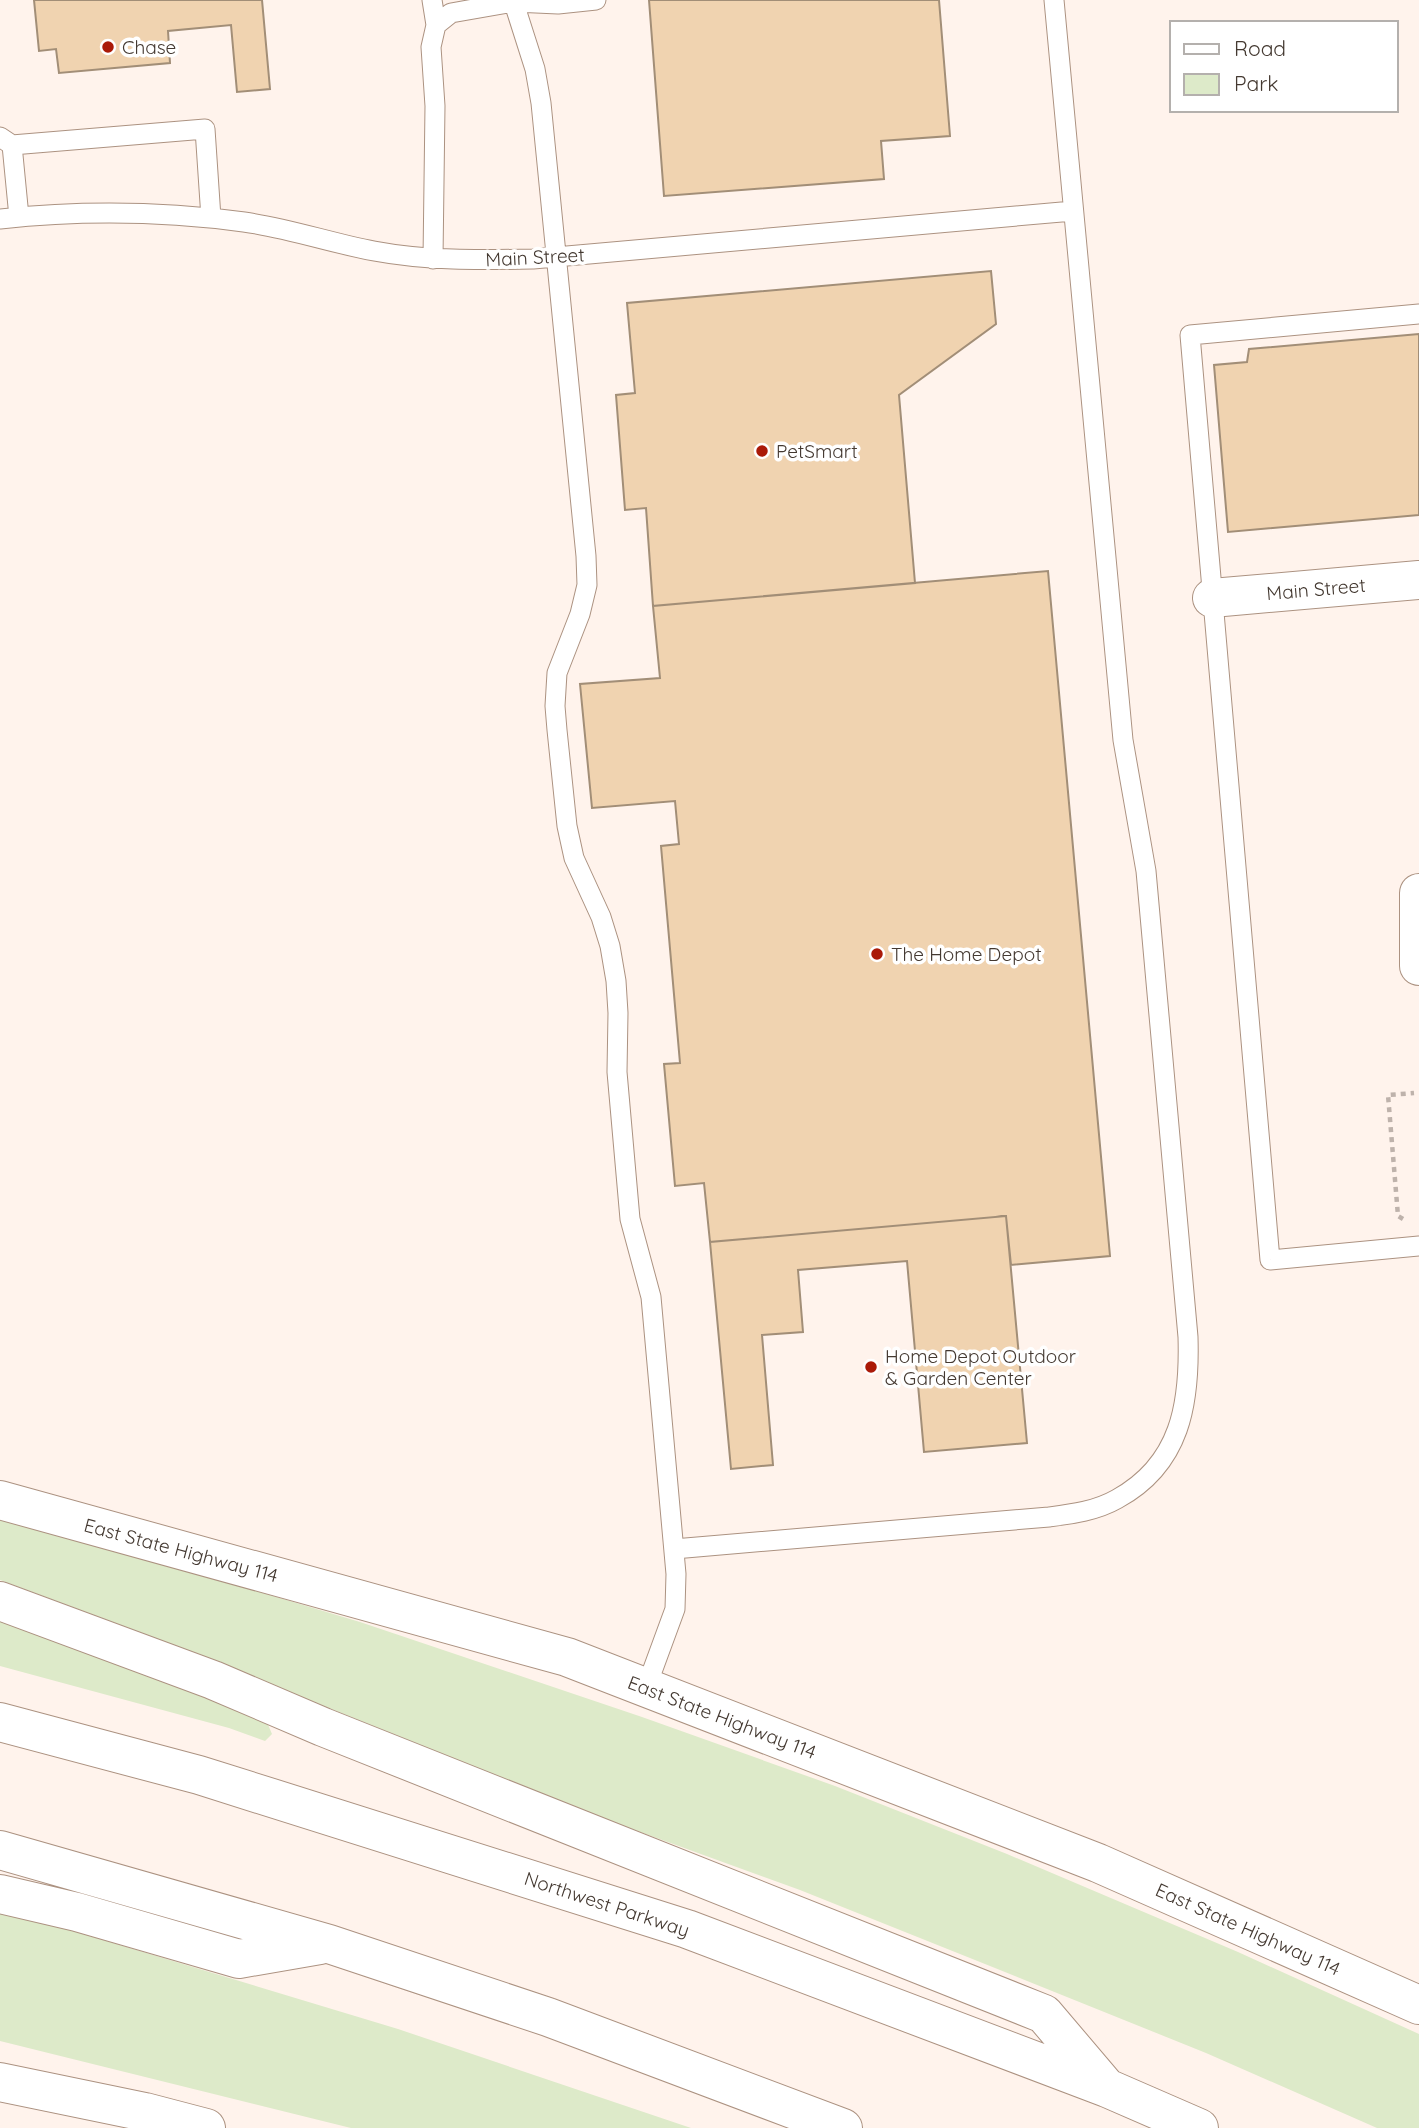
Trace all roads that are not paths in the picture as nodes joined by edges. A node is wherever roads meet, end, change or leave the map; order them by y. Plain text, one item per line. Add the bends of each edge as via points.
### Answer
1 (432, 0) edge
2 (596, 0) edge
3 (1054, 0) edge
4 (514, 1) edge
5 (436, 25) junction
6 (6, 141) edge
7 (1073, 211) junction
8 (10, 218) edge
9 (211, 218) junction
10 (556, 257) junction
11 (433, 259) junction
12 (1419, 314) edge
13 (1419, 580) edge
14 (1212, 598) junction
15 (1419, 893) edge
16 (1419, 966) edge
17 (1419, 1246) edge
18 (0, 1500) edge
19 (674, 1549) junction
20 (0, 1601) edge
21 (646, 1688) junction
22 (0, 1722) edge
23 (0, 1850) edge
24 (0, 1894) edge
25 (330, 1944) junction
26 (1419, 2005) edge
27 (0, 2082) edge
28 (1107, 2088) junction
29 (197, 2127) edge
30 (843, 2128) edge
31 (1199, 2128) edge

1 - 5 lane
2 - 4 lane via 558,4
3 - 7 lane
4 - 5 lane via 451,13
4 - 10 lane via 536,69
5 - 11 lane via 430,47 435,106
6 - 8 lane
6 - 9 lane via 205,129
7 - 10 lane, Main Street
7 - 19 lane via 1123,740 1146,872 1188,1337 1187,1394 1180,1428 1166,1455 1143,1481 1116,1500 1084,1511
8 - 9 lane, Main Street via 128,212
9 - 11 lane, Main Street
10 - 11 lane, Main Street
10 - 19 lane via 587,584 557,673 557,730 574,858 601,918 616,981 617,1072 630,1219 651,1297
12 - 14 lane via 1190,335
13 - 14 main road, Main Street
14 - 17 lane via 1270,1260
15 - 16 main road
18 - 21 main road, East State Highway 114 via 567,1657
19 - 21 lane via 675,1609
20 - 28 main road via 213,1680 1044,2014
21 - 26 main road, East State Highway 114 via 1098,1863
22 - 28 main road, Northwest Parkway via 199,1775 687,1929
23 - 25 main road
24 - 25 main road via 239,1959
25 - 30 main road via 548,2017
27 - 29 main road
28 - 31 main road, Northwest Parkway

